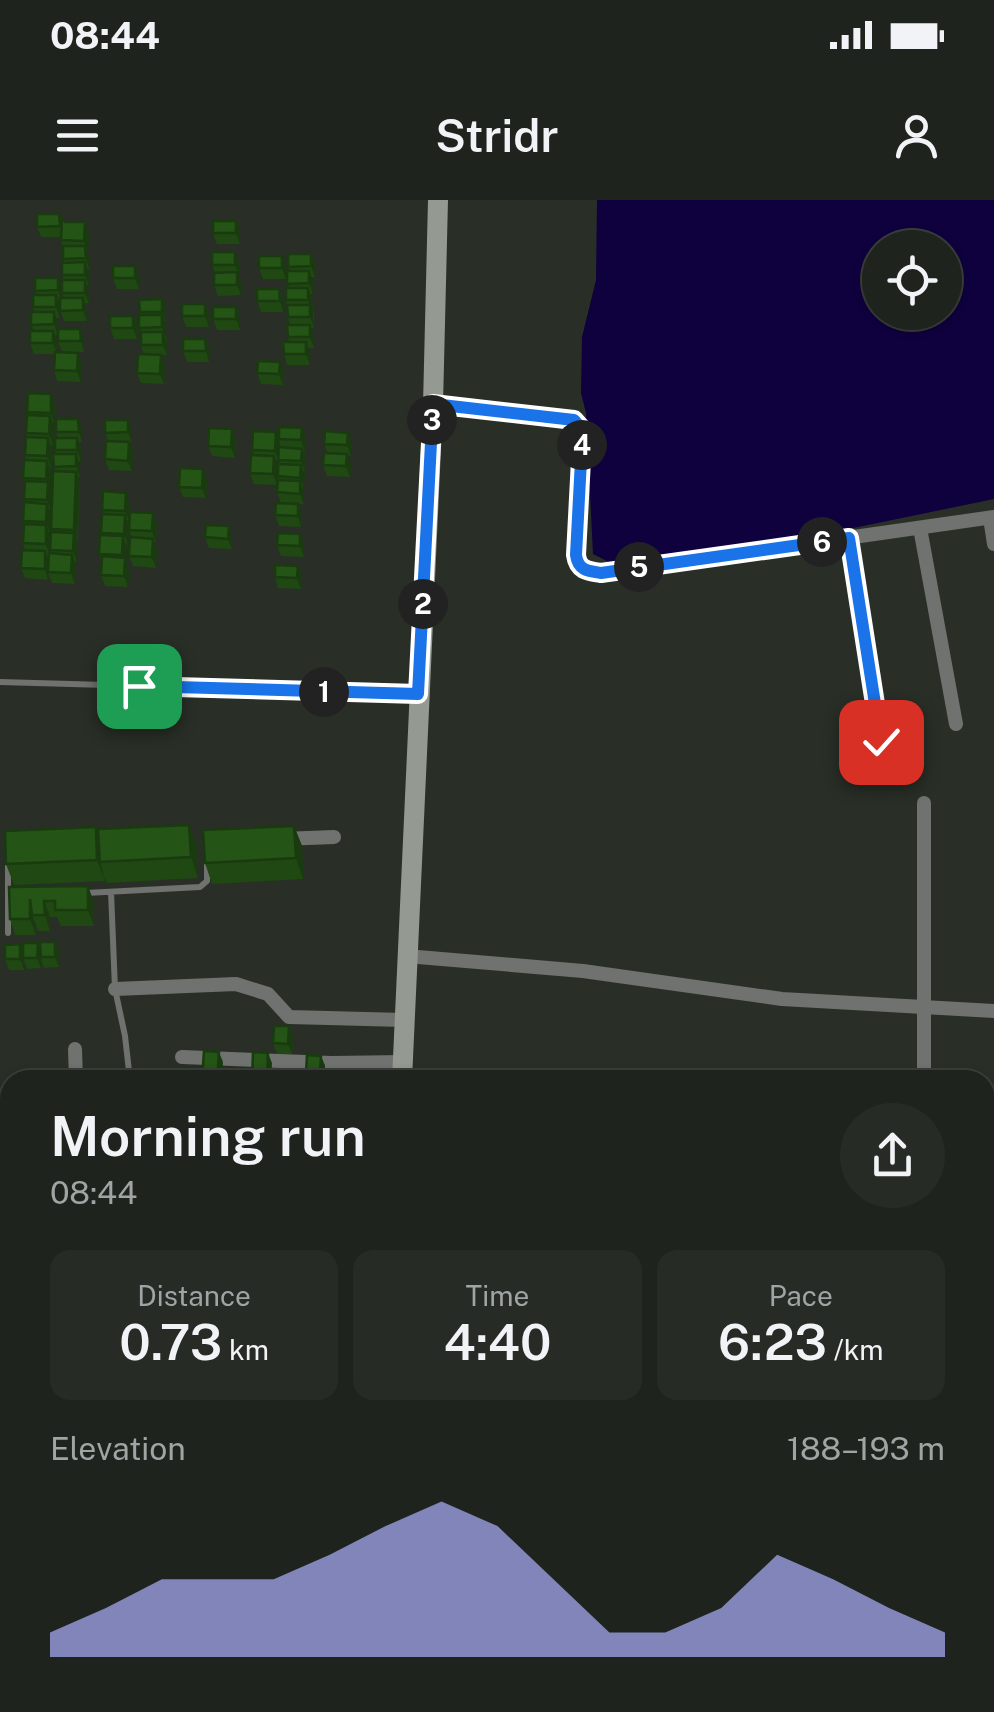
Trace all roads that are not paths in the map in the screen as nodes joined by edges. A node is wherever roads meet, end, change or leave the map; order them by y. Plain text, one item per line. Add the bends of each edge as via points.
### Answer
1 (438, 200) edge
2 (433, 404) junction
3 (992, 518) edge
4 (920, 528) junction
5 (849, 538) junction
6 (994, 544) edge
7 (0, 682) edge
8 (418, 694) junction
9 (956, 724) dead end
10 (881, 742) dead end
11 (924, 803) dead end
12 (334, 837) dead end
13 (261, 839) edge
14 (8, 847) edge
15 (207, 861) edge
16 (111, 892) junction
17 (76, 894) edge
18 (25, 896) edge
19 (4, 897) edge
20 (8, 932) edge
21 (406, 956) junction
22 (114, 988) junction
23 (924, 1006) junction
24 (994, 1011) edge
25 (404, 1020) junction
26 (75, 1049) dead end
27 (182, 1057) dead end
28 (76, 1070) edge
29 (129, 1070) edge
30 (393, 1070) edge
31 (402, 1070) edge
32 (924, 1070) edge

1 - 2 street
2 - 5 street via 574,420 582,441 576,555 584,570 601,573
2 - 8 street
3 - 4 street
3 - 6 street
4 - 5 street
4 - 9 street
5 - 10 street
7 - 8 lane
8 - 21 street
11 - 23 street
12 - 13 street
14 - 19 lane
15 - 16 lane via 208,881 200,887
16 - 17 lane
16 - 22 lane
18 - 19 lane
19 - 20 lane
21 - 23 street via 583,970 782,999
21 - 25 street
22 - 25 street via 236,984 268,994 289,1017
22 - 29 lane
23 - 24 street
23 - 32 street
25 - 31 street
26 - 28 street
27 - 30 street

